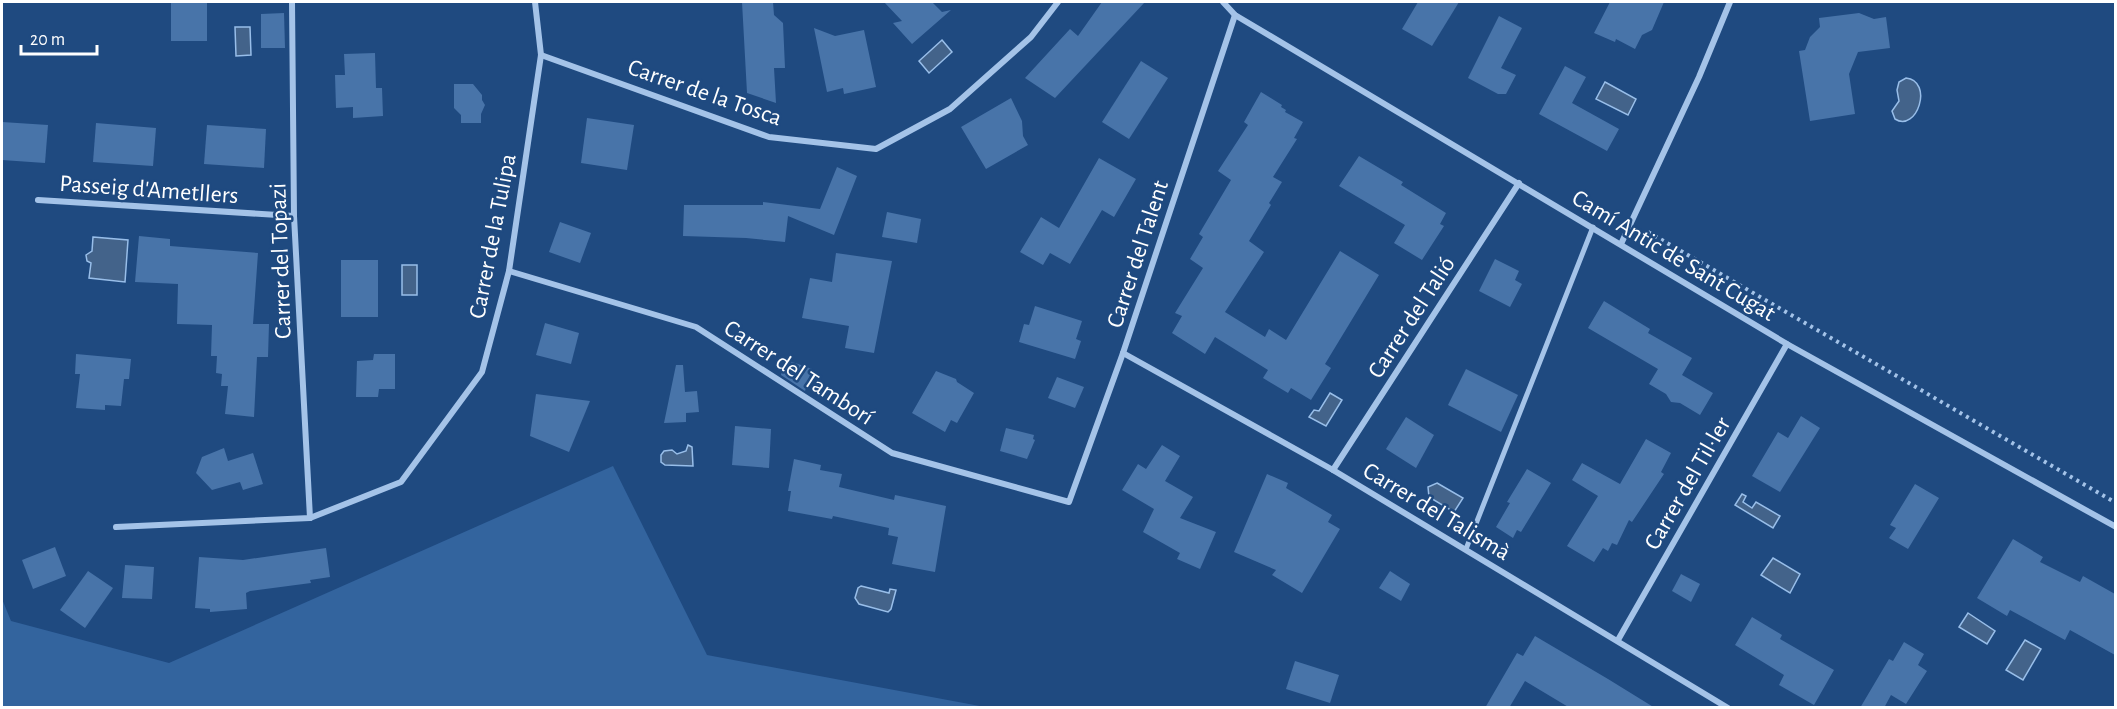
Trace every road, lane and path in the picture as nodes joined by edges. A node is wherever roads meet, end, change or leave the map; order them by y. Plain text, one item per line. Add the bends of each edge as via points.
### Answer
1 (292, 2) edge
2 (535, 2) edge
3 (1058, 2) edge
4 (1223, 2) edge
5 (1730, 2) edge
6 (1235, 15) junction
7 (541, 55) junction
8 (1519, 183) junction
9 (38, 200) dead end
10 (294, 216) junction
11 (1593, 227) junction
12 (1648, 232) dead end
13 (1621, 244) junction
14 (509, 271) junction
15 (1787, 344) junction
16 (1124, 354) junction
17 (1333, 470) junction
18 (1069, 502) joint
19 (2115, 503) edge
20 (310, 518) junction
21 (2115, 526) edge
22 (116, 527) dead end
23 (1466, 549) junction
24 (1618, 640) junction
25 (1728, 708) edge

1 - 10 street, Carrer del Topazi
2 - 7 street, Carrer de la Tulipa
3 - 7 street, Carrer de la Tosca via 1031,37 950,109 876,148 769,137
4 - 6 street, Camí Antic de Sant Cugat
5 - 13 street
6 - 8 street, Camí Antic de Sant Cugat
6 - 16 street, Carrer del Talent
7 - 14 street, Carrer de la Tulipa
8 - 11 street, Camí Antic de Sant Cugat
8 - 17 street, Carrer del Talió
9 - 10 street, Passeig d'Ametllers
10 - 20 street, Carrer del Topazi
11 - 13 street, Camí Antic de Sant Cugat
11 - 23 street
12 - 19 path, Camí Antic de Sant Cugat
13 - 15 street, Camí Antic de Sant Cugat
14 - 18 street, Carrer del Tamborí via 696,327 892,453
14 - 20 street, Carrer de la Tulipa via 482,372 401,483
15 - 21 street, Camí Antic de Sant Cugat
15 - 24 street, Carrer del Til·ler
16 - 17 street, Carrer del Talismà
16 - 18 street, Carrer del Talent
17 - 23 street, Carrer del Talismà
20 - 22 street, Carrer de la Tulipa
23 - 24 street, Carrer del Talismà
24 - 25 street, Carrer del Talismà

